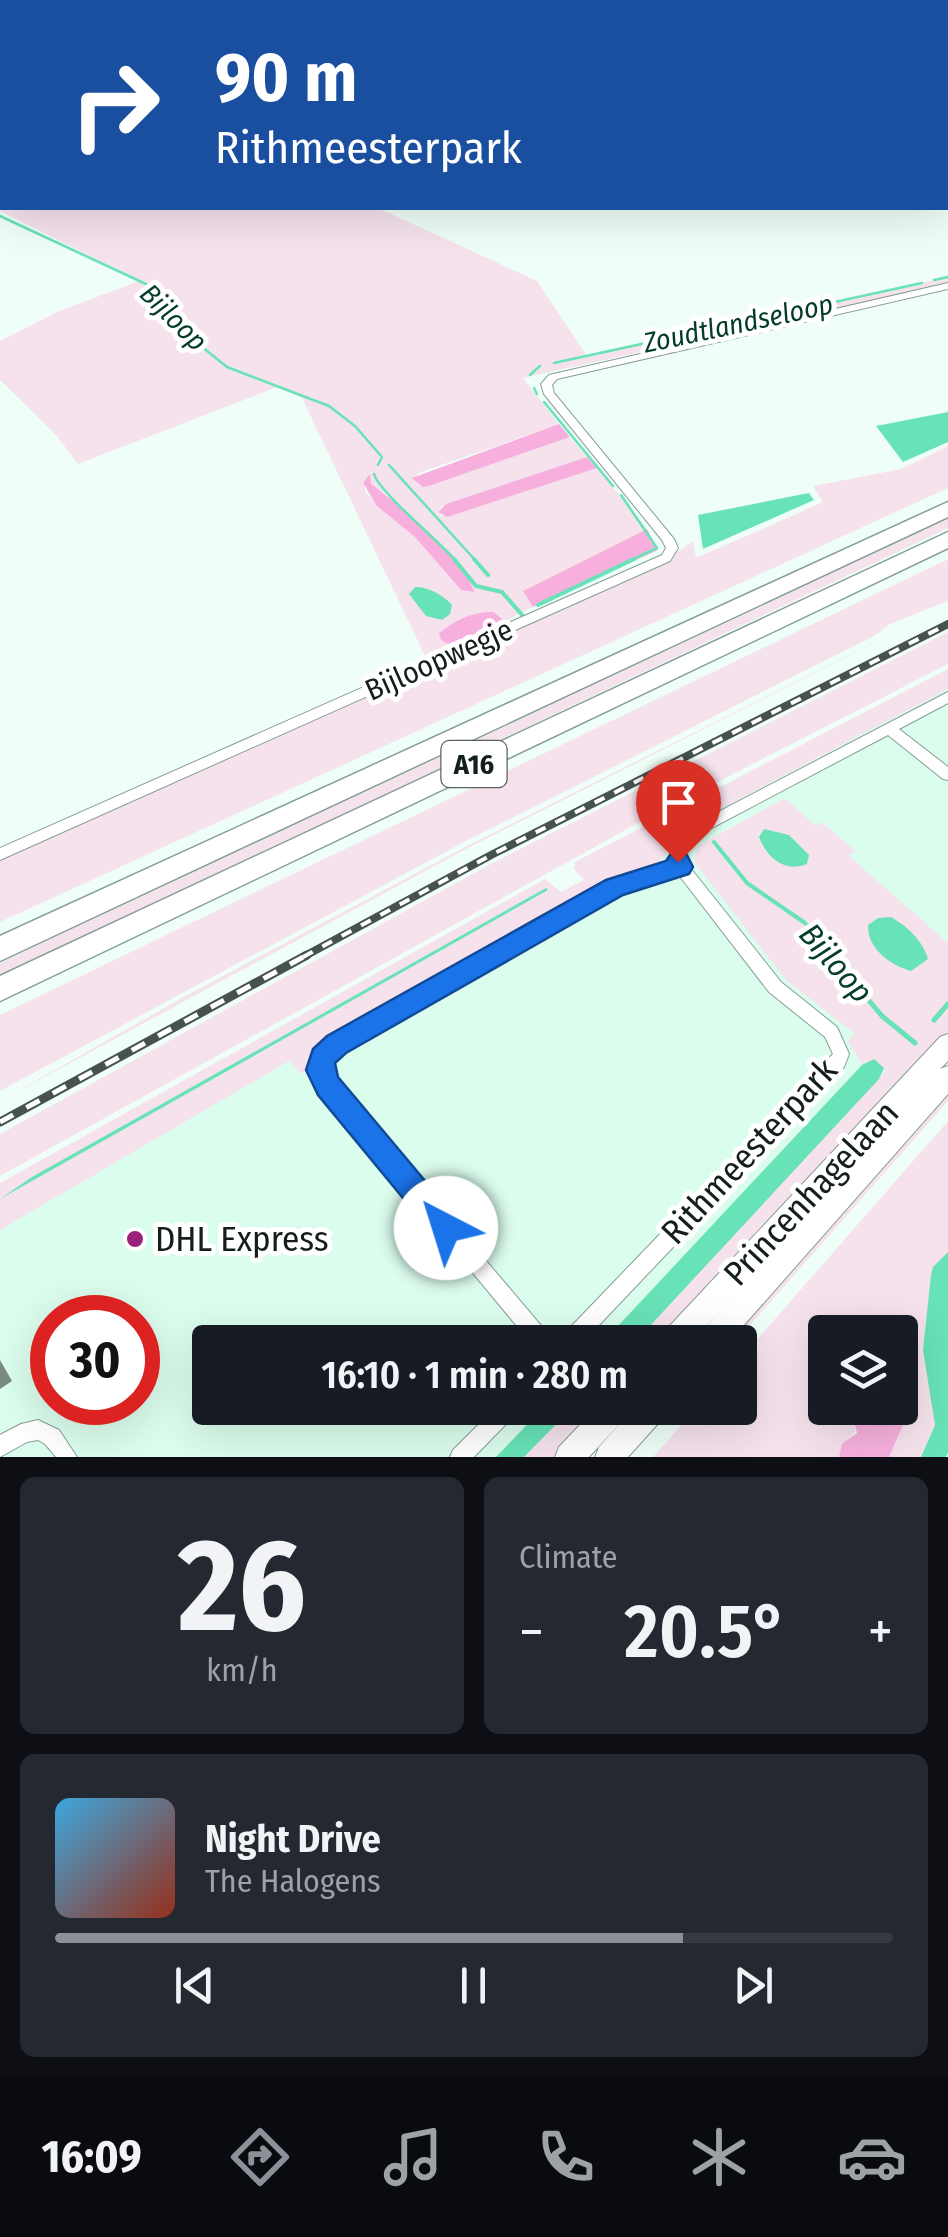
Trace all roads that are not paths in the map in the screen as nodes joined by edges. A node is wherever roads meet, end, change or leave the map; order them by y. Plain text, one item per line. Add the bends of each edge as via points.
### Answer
1 (948, 286) edge
2 (948, 509) edge
3 (948, 540) edge
4 (948, 697) edge
5 (888, 728) junction
6 (948, 775) edge
7 (0, 854) edge
8 (681, 867) junction
9 (0, 949) edge
10 (0, 989) edge
11 (948, 1044) edge
12 (948, 1077) edge
13 (528, 1325) edge
14 (586, 1325) edge
15 (690, 1325) edge
16 (726, 1325) edge
17 (491, 1425) edge
18 (598, 1425) edge
19 (638, 1425) edge
20 (0, 1448) edge
21 (67, 1457) edge
22 (460, 1457) edge
23 (569, 1457) edge
24 (609, 1457) edge

1 - 7 street, Bijloopwegje via 553,376 546,384 549,394 668,538 666,558
2 - 9 highway, A16
3 - 10 highway, A16
4 - 5 street
5 - 6 street
5 - 8 street via 689,832 677,848
8 - 13 street via 615,887 336,1044 320,1064 328,1086
8 - 14 street, Rithmeesterpark via 775,987 831,1032 841,1054
11 - 15 main road, Princenhagelaan
12 - 16 main road, Princenhagelaan
17 - 22 street
18 - 23 main road
19 - 24 main road
20 - 21 street via 23,1432 43,1430

